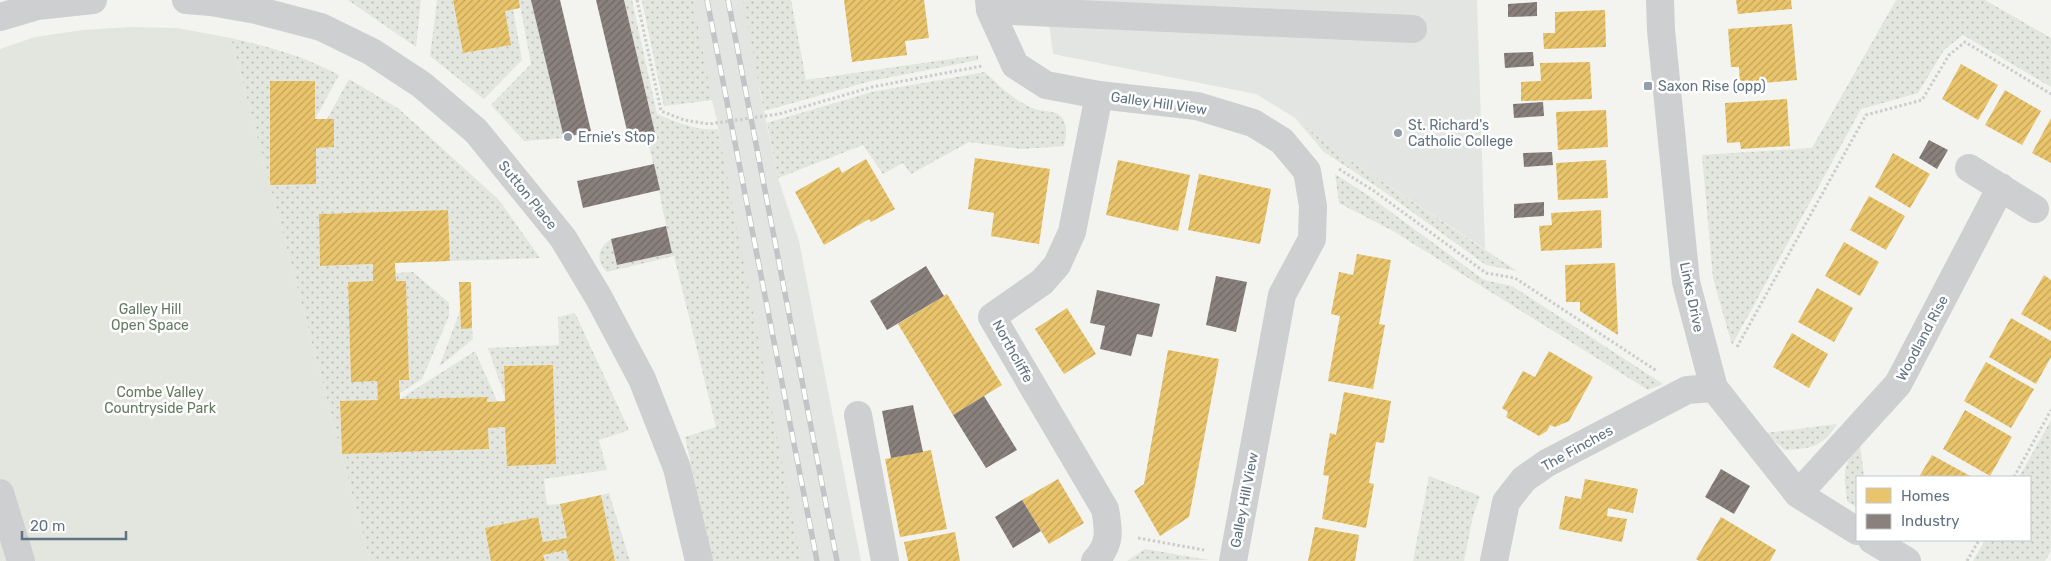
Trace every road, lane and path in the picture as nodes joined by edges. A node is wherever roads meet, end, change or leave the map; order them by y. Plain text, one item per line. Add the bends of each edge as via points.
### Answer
1 (93, 0) edge
2 (186, 0) edge
3 (637, 0) edge
4 (1660, 0) edge
5 (990, 5) edge
6 (0, 17) edge
7 (1413, 28) dead end
8 (1015, 65) junction
9 (2051, 94) edge
10 (1099, 95) junction
11 (1334, 166) dead end
12 (1969, 168) dead end
13 (2001, 188) junction
14 (2035, 209) dead end
15 (1714, 388) junction
16 (1687, 390) junction
17 (2051, 410) edge
18 (858, 414) dead end
19 (2015, 476) edge
20 (0, 492) edge
21 (1798, 494) junction
22 (1856, 529) edge
23 (1109, 532) junction
24 (1874, 541) edge
25 (1978, 541) edge
26 (1233, 558) edge
27 (21, 561) edge
28 (699, 561) edge
29 (885, 561) edge
30 (1095, 561) edge
31 (1494, 561) edge
32 (1907, 561) edge
33 (1967, 561) edge

1 - 6 street via 37,6
2 - 28 street, Sutton Place via 256,10 321,27 372,52 422,85 476,131 562,238 599,298 642,379 677,468
3 - 8 path via 661,111 684,120 709,124 779,114 872,87 980,66 989,67 1003,80
4 - 15 street, Links Drive via 1686,282
5 - 7 street
5 - 8 street
8 - 10 street, Galley Hill View via 1046,86
9 - 15 path via 1965,42 1949,55 1922,100 1866,115
10 - 23 street, Northcliffe via 1072,232 1057,265 1042,282 992,316 1105,509
10 - 26 street, Galley Hill View via 1197,106 1253,123 1282,141 1307,171 1313,206 1312,239 1282,296
11 - 16 path via 1374,191 1486,273 1515,278
12 - 13 street
13 - 14 street
13 - 21 street, Woodland Rise via 1898,384
15 - 16 street, The Finches
15 - 21 street, Links Drive
16 - 31 street, The Finches via 1547,463 1524,479 1506,502
17 - 19 path
18 - 29 street
20 - 27 street
21 - 22 street, Links Drive
23 - 26 path
23 - 30 street via 1104,551
24 - 32 street
25 - 33 path

